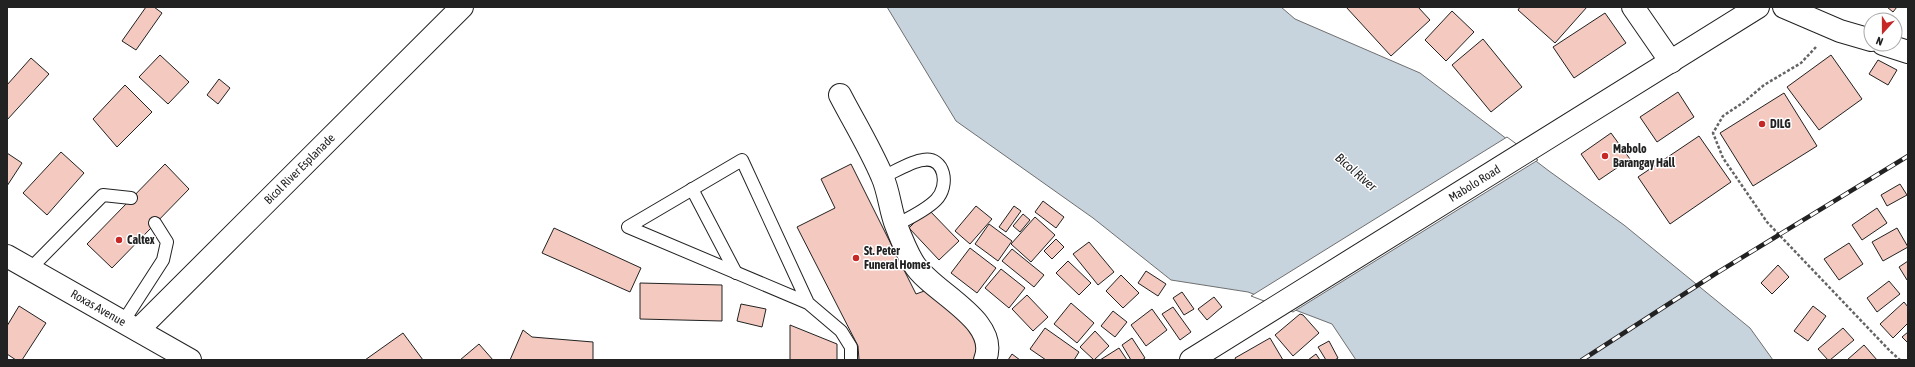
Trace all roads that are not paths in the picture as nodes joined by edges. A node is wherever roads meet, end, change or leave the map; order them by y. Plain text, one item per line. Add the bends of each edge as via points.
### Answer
1 (462, 7) edge
2 (1632, 7) edge
3 (1758, 7) edge
4 (1784, 7) edge
5 (1863, 38) edge
6 (1671, 62) junction
7 (840, 95) dead end
8 (883, 177) junction
9 (692, 189) junction
10 (131, 198) dead end
11 (155, 223) dead end
12 (896, 225) junction
13 (7, 256) edge
14 (30, 269) junction
15 (736, 273) junction
16 (808, 303) junction
17 (130, 326) junction
18 (190, 360) edge
19 (851, 360) edge
20 (985, 360) edge
21 (1191, 360) edge

1 - 17 main road, Bicol River Esplanade
2 - 6 main road
3 - 6 main road, Mabolo Road
4 - 5 main road via 1840,31
6 - 21 main road, Mabolo Road
7 - 8 main road
8 - 12 main road
8 - 12 lane via 924,159 934,161 942,170 945,180 936,200
9 - 15 lane
9 - 15 lane via 628,227
9 - 16 lane via 742,160
10 - 14 lane via 103,195
11 - 17 lane via 167,242 163,260
12 - 20 main road via 914,265 936,288 974,318 987,337
13 - 14 main road, Roxas Avenue
14 - 17 main road, Roxas Avenue
15 - 16 lane
16 - 19 lane via 841,331 851,347
17 - 18 main road, Roxas Avenue

